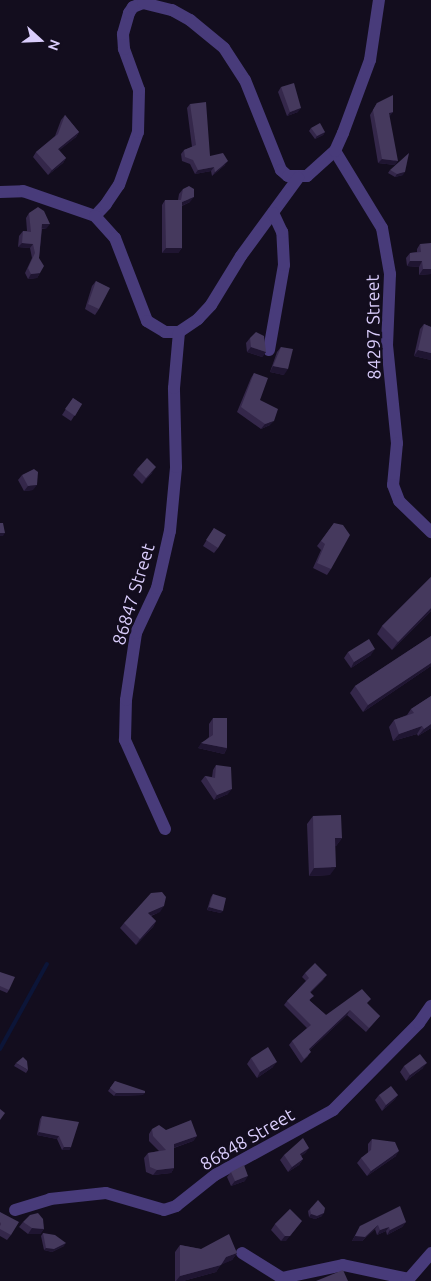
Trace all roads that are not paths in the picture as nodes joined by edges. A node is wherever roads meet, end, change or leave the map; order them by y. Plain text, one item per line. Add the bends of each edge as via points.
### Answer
1 (379, 0) edge
2 (334, 151) junction
3 (298, 178) junction
4 (0, 192) edge
5 (273, 213) junction
6 (95, 216) junction
7 (179, 332) junction
8 (269, 350) dead end
9 (431, 532) edge
10 (165, 829) dead end
11 (431, 1006) edge
12 (15, 1210) dead end
13 (242, 1253) dead end
14 (431, 1253) edge
15 (408, 1280) edge

1 - 2 street via 370,60
2 - 3 street via 315,171
2 - 9 street, 84297 Street via 382,228 390,274 387,345 397,443 393,485 399,500
3 - 5 street
3 - 6 street via 288,176 274,159 255,100 224,48 190,20 165,7 143,3 128,13 123,34 124,49 139,90 138,132 119,185
4 - 6 street via 23,191
5 - 7 street via 241,256 211,305
5 - 8 street via 282,232 284,265
6 - 7 street via 115,238 147,321 165,332
7 - 10 street, 86847 Street via 174,388 176,467 170,531 157,588 136,633 125,722 129,754
11 - 12 street, 86848 Street via 419,1023 333,1110 215,1175 176,1206 164,1210 106,1193 50,1199
13 - 15 street via 282,1278 343,1265
14 - 15 street

